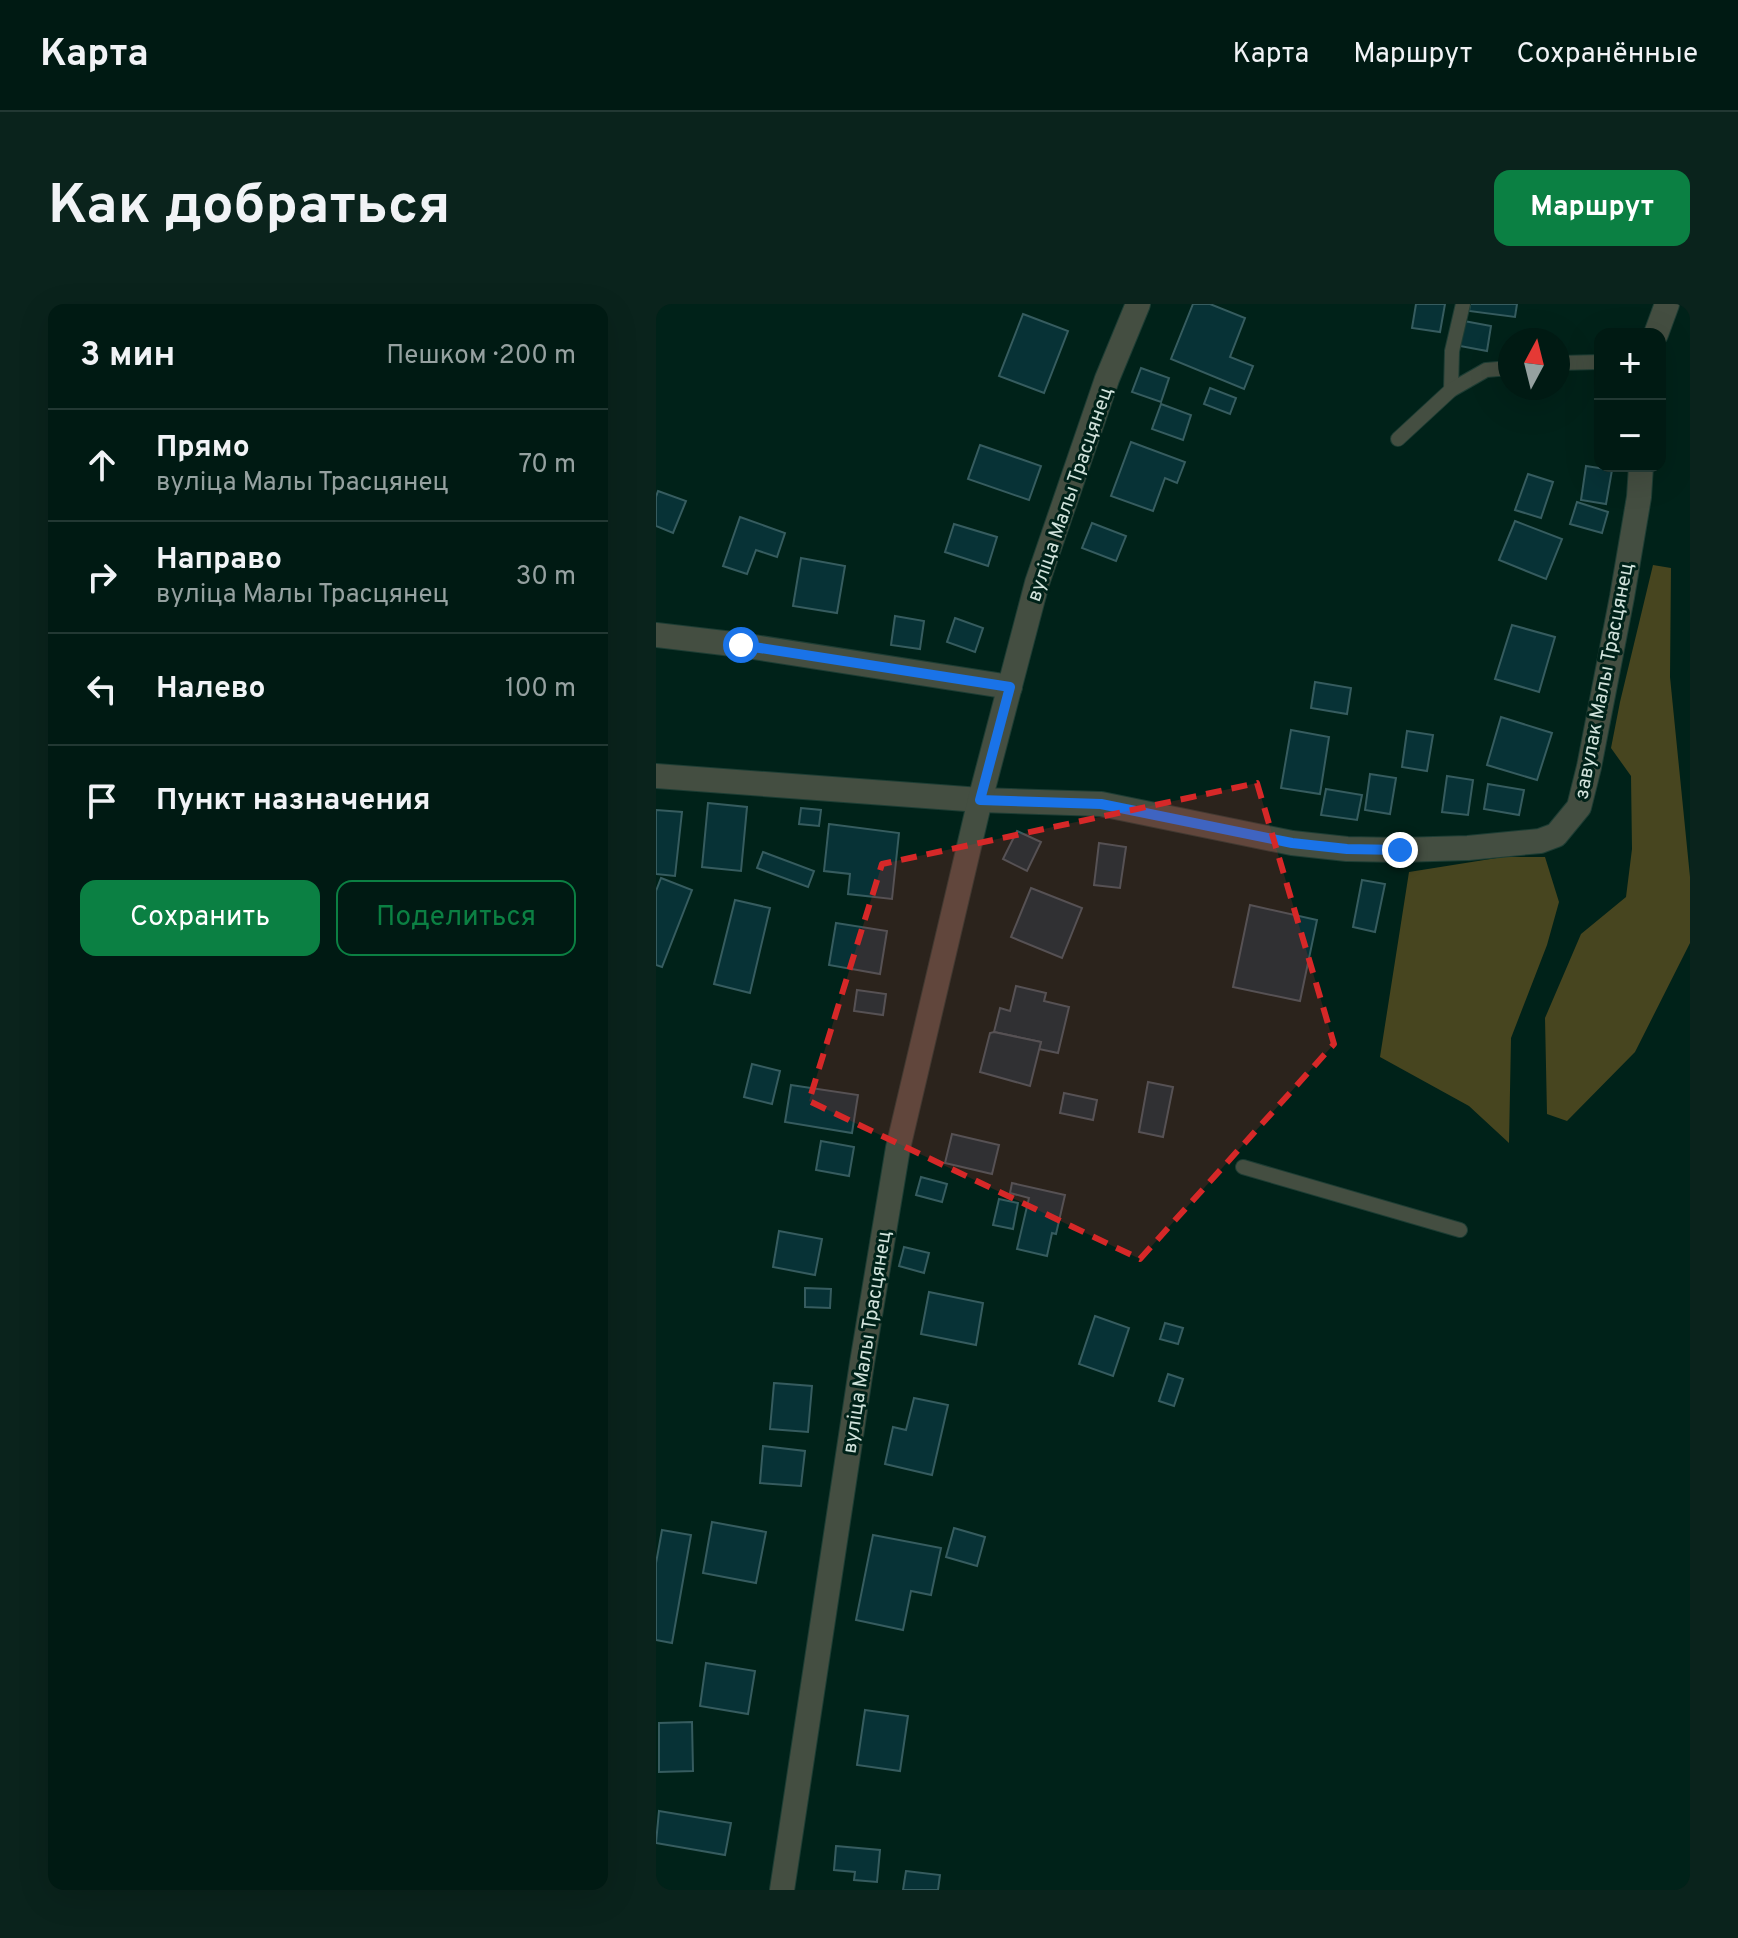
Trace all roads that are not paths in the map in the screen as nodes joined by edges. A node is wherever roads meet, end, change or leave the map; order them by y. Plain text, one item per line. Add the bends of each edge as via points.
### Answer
1 (1138, 304) edge
2 (1463, 304) edge
3 (1667, 304) edge
4 (1658, 328) edge
5 (1594, 362) edge
6 (1570, 363) edge
7 (1498, 369) edge
8 (1451, 390) junction
9 (1398, 439) dead end
10 (1641, 472) edge
11 (656, 635) edge
12 (1010, 687) junction
13 (656, 776) edge
14 (980, 800) junction
15 (1243, 1167) dead end
16 (1460, 1230) dead end
17 (782, 1890) edge

1 - 12 street, вуліца Малы Трасцянец via 1037,583
2 - 8 lane via 1452,351
3 - 4 street
5 - 6 lane
7 - 8 lane
8 - 9 lane
10 - 14 street, завулак Малы Трасцянец via 1589,767 1579,807 1556,835 1468,848 1347,849 1101,804
11 - 12 street
12 - 14 street, вуліца Малы Трасцянец
13 - 14 street
14 - 17 street, вуліца Малы Трасцянец via 898,1148
15 - 16 lane

